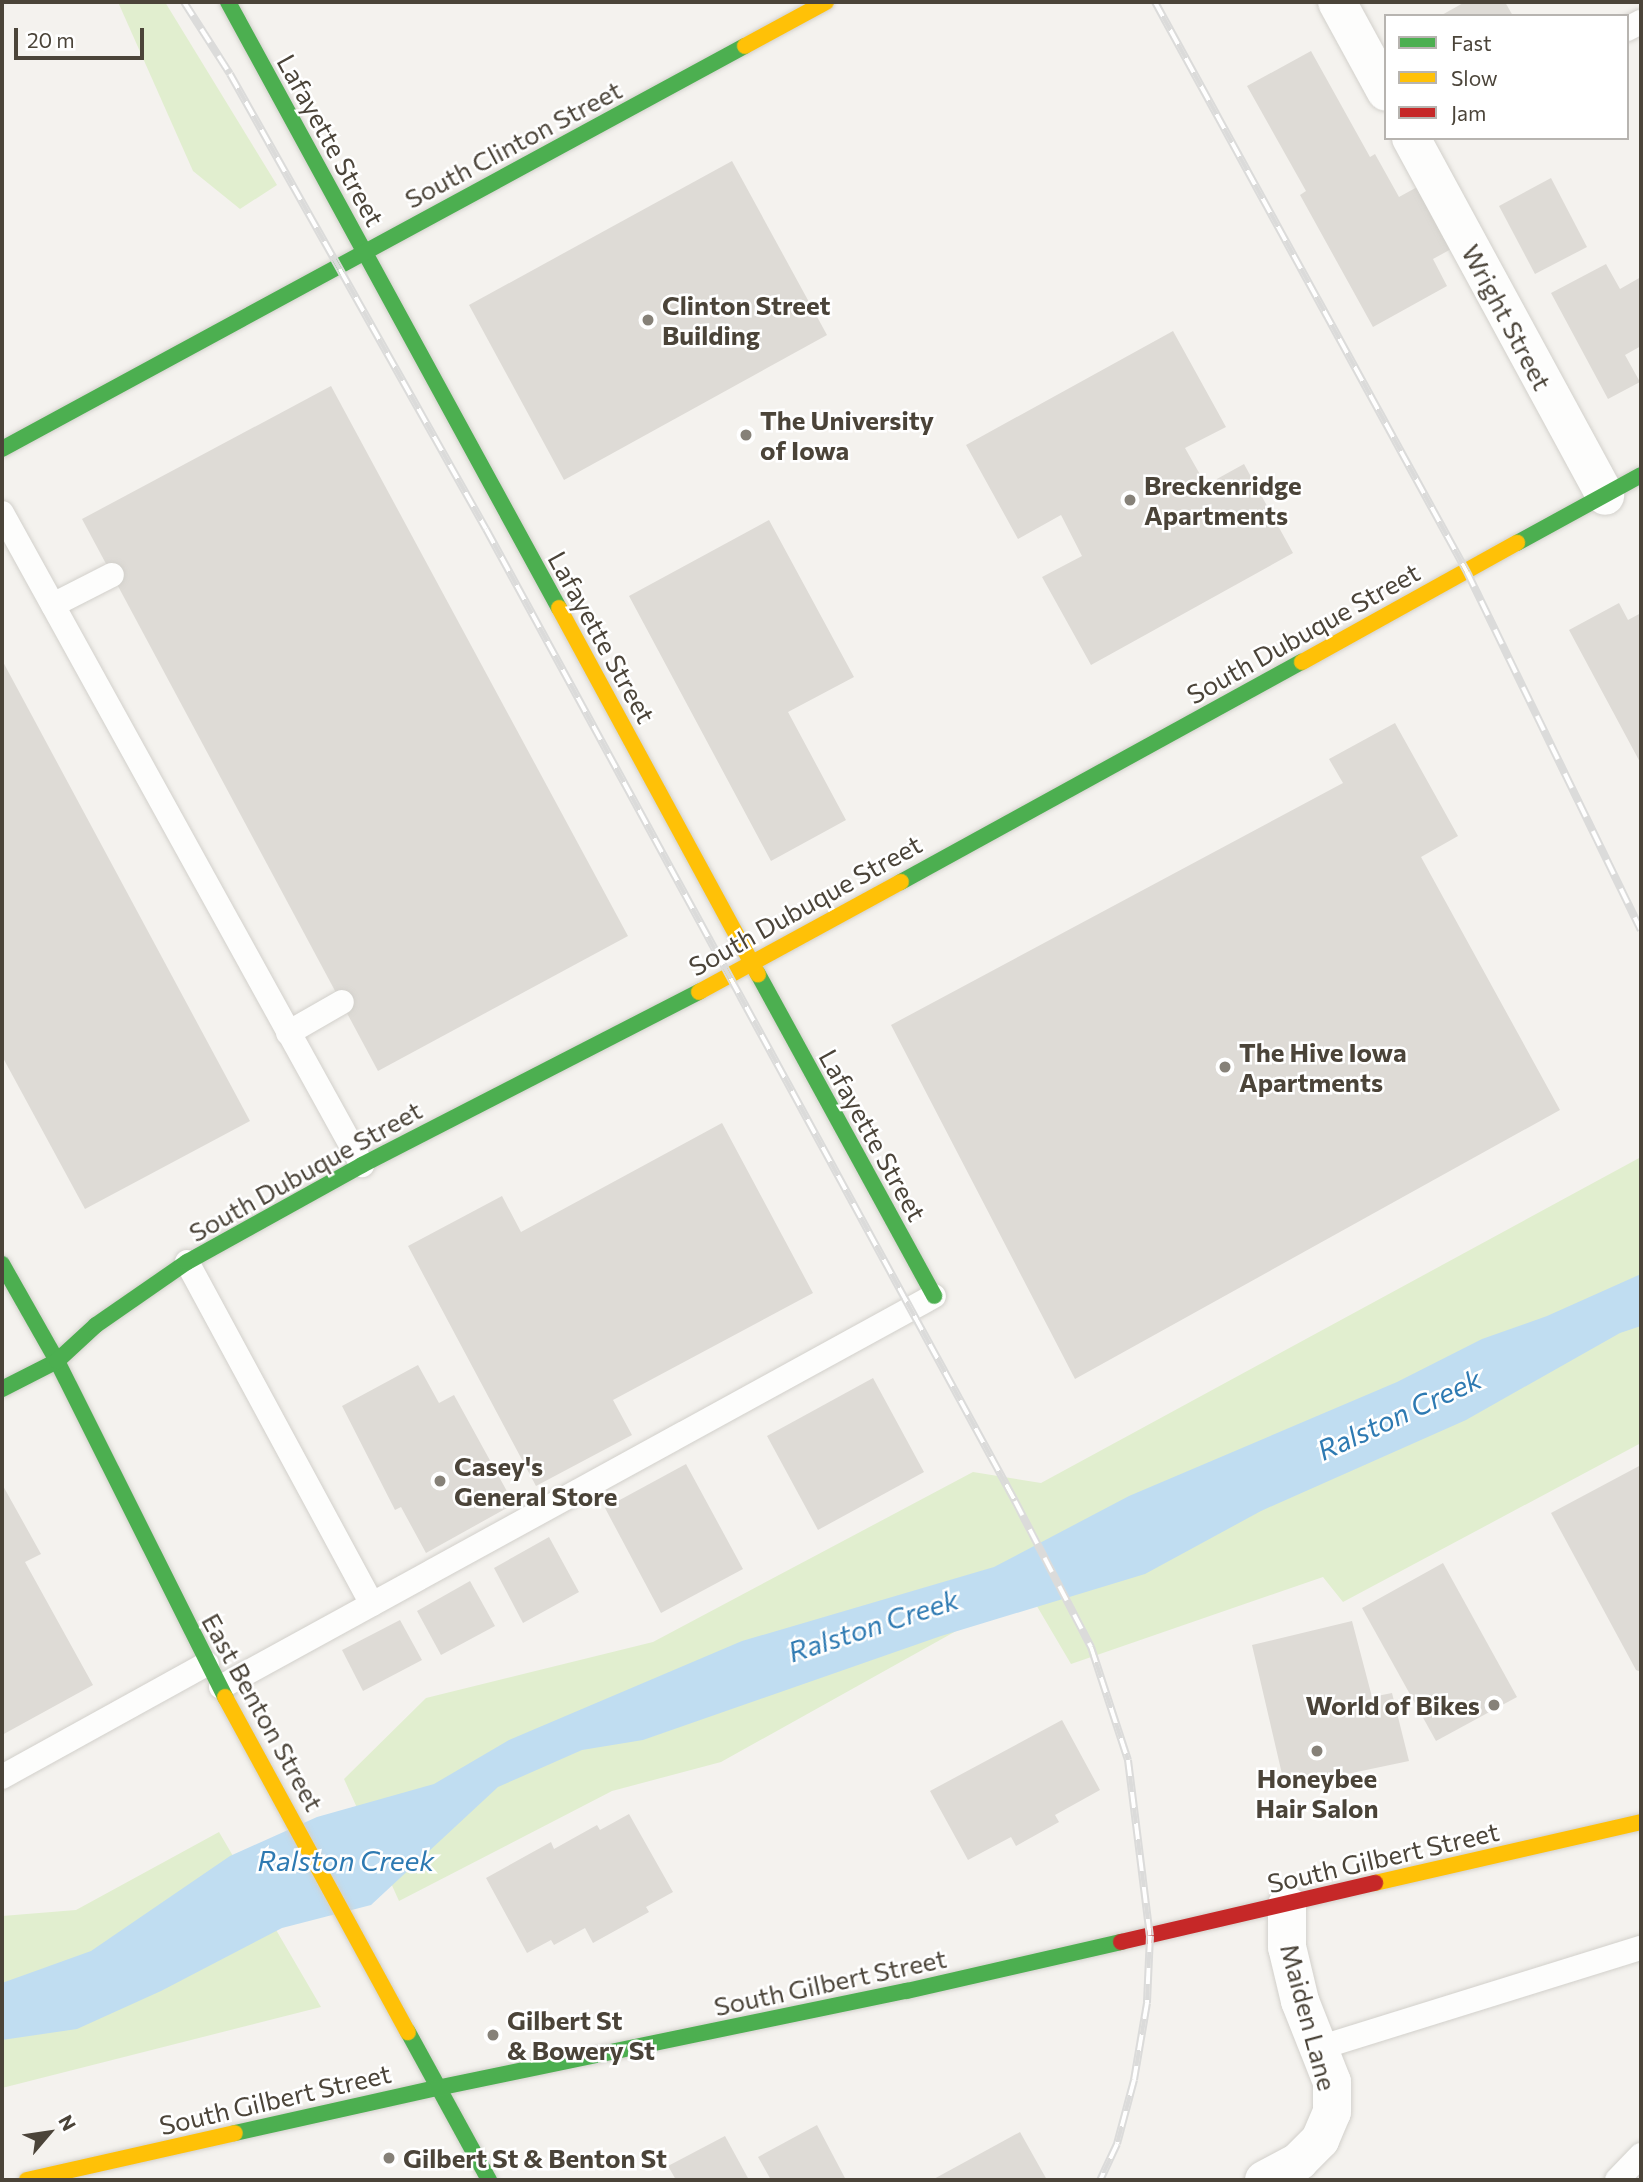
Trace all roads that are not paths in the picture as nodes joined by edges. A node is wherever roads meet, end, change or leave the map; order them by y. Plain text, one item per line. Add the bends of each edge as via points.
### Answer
1 (228, 2) edge
2 (826, 2) edge
3 (1337, 2) edge
4 (1384, 88) edge
5 (1419, 141) edge
6 (364, 253) junction
7 (2, 449) edge
8 (1641, 475) edge
9 (1605, 496) junction
10 (2, 513) edge
11 (112, 575) dead end
12 (53, 606) junction
13 (751, 965) junction
14 (342, 1002) dead end
15 (288, 1033) junction
16 (362, 1165) junction
17 (187, 1262) junction
18 (2, 1264) edge
19 (934, 1296) joint
20 (57, 1361) junction
21 (2, 1389) edge
22 (372, 1604) junction
23 (207, 1664) junction
24 (221, 1687) junction
25 (2, 1777) edge
26 (1641, 1822) edge
27 (1287, 1905) junction
28 (1641, 1948) edge
29 (1319, 2048) junction
30 (437, 2088) junction
31 (1641, 2155) edge
32 (55, 2177) edge
33 (27, 2180) edge
34 (489, 2180) edge
35 (1264, 2180) edge
36 (1617, 2180) edge

1 - 6 street, Lafayette Street
2 - 6 street, South Clinton Street
3 - 4 street
5 - 9 street, Wright Street
6 - 7 street, South Clinton Street
6 - 13 street, Lafayette Street
8 - 9 street, South Dubuque Street
9 - 13 street, South Dubuque Street
10 - 12 lane
11 - 12 lane
12 - 15 lane
13 - 16 street, South Dubuque Street
13 - 19 street, Lafayette Street
14 - 15 lane
15 - 16 lane
16 - 17 street, South Dubuque Street
17 - 20 street, South Dubuque Street via 96,1325
17 - 22 lane
18 - 20 street, East Benton Street
19 - 22 lane
20 - 21 street, South Dubuque Street
20 - 23 street, East Benton Street
22 - 24 lane
23 - 24 street, East Benton Street
23 - 25 lane
24 - 30 street, East Benton Street
26 - 27 street, South Gilbert Street
27 - 29 street, Maiden Lane via 1287,1947 1300,2001
27 - 30 street, South Gilbert Street via 908,1991
28 - 29 lane
29 - 35 street, Maiden Lane via 1332,2082 1332,2112 1320,2140
30 - 32 street, South Gilbert Street
30 - 34 street, East Benton Street
31 - 36 lane
32 - 33 street, South Gilbert Street

